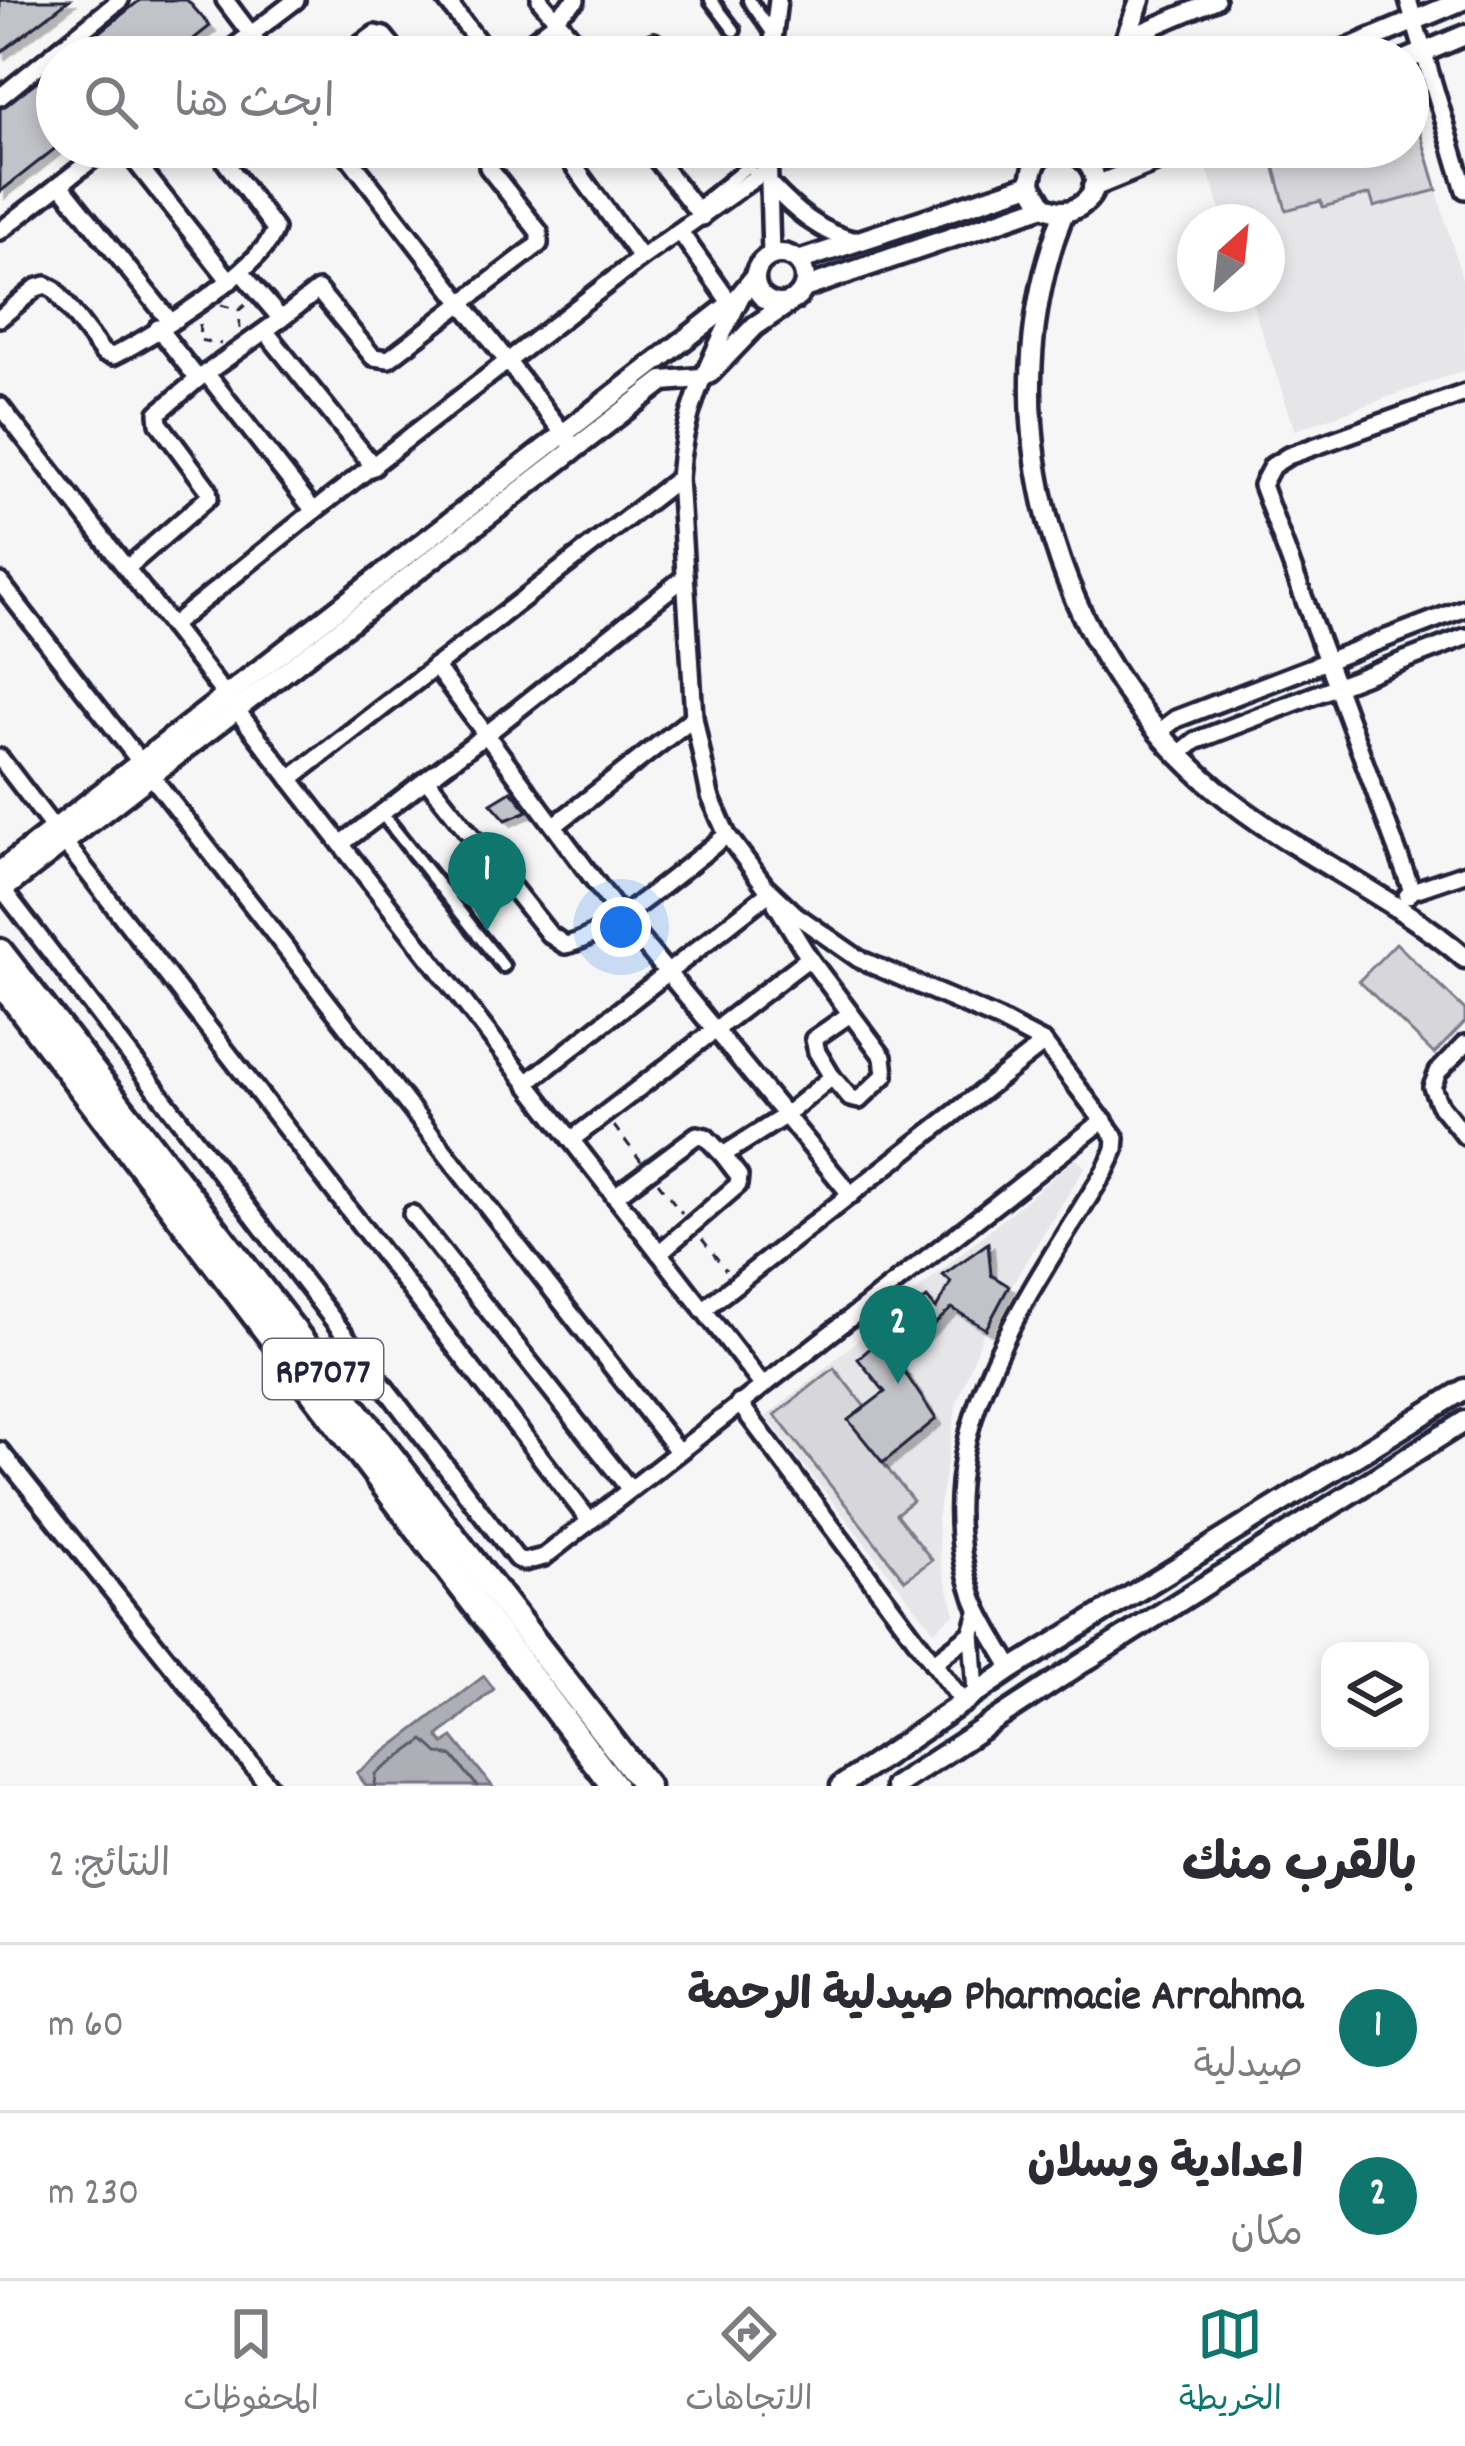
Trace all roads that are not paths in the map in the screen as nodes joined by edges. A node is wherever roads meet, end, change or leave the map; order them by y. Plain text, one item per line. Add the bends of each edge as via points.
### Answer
1 (120, 0) edge
2 (225, 0) edge
3 (296, 0) edge
4 (446, 0) edge
5 (540, 0) edge
6 (576, 0) edge
7 (711, 0) edge
8 (748, 0) edge
9 (778, 0) edge
10 (1140, 0) edge
11 (1216, 0) edge
12 (1408, 0) edge
13 (1463, 0) edge
14 (555, 20) junction
15 (1414, 20) junction
16 (734, 30) dead end
17 (250, 34) junction
18 (773, 34) joint
19 (1465, 34) edge
20 (76, 36) edge
21 (247, 36) edge
22 (474, 36) edge
23 (536, 36) edge
24 (569, 36) edge
25 (1127, 36) edge
26 (1146, 36) edge
27 (1377, 36) edge
28 (1415, 36) edge
29 (1429, 49) edge
30 (36, 69) edge
31 (1429, 83) edge
32 (0, 98) edge
33 (1458, 145) edge
34 (81, 168) edge
35 (142, 168) edge
36 (230, 168) edge
37 (357, 168) edge
38 (489, 168) edge
39 (575, 168) edge
40 (664, 168) edge
41 (755, 168) edge
42 (763, 168) edge
43 (1034, 168) edge
44 (1086, 168) edge
45 (1140, 168) edge
46 (761, 174) junction
47 (60, 184) junction
48 (1030, 184) junction
49 (1093, 187) junction
50 (1465, 190) edge
51 (1054, 209) junction
52 (699, 213) junction
53 (0, 231) edge
54 (680, 232) junction
55 (860, 242) junction
56 (771, 255) junction
57 (641, 258) junction
58 (798, 262) junction
59 (235, 277) junction
60 (743, 290) junction
61 (796, 296) junction
62 (464, 305) junction
63 (0, 318) edge
64 (281, 319) junction
65 (164, 324) junction
66 (266, 332) junction
67 (509, 362) junction
68 (202, 376) junction
69 (701, 378) junction
70 (1465, 393) edge
71 (0, 406) edge
72 (570, 441) junction
73 (374, 467) junction
74 (680, 478) junction
75 (314, 511) junction
76 (127, 568) junction
77 (685, 577) junction
78 (0, 582) edge
79 (1465, 608) edge
80 (171, 626) junction
81 (1465, 637) edge
82 (1326, 662) junction
83 (435, 667) junction
84 (1335, 687) junction
85 (231, 705) junction
86 (694, 716) junction
87 (1159, 732) junction
88 (488, 734) junction
89 (1179, 754) junction
90 (0, 758) edge
91 (147, 771) junction
92 (290, 779) junction
93 (428, 780) junction
94 (382, 814) junction
95 (555, 825) junction
96 (727, 835) junction
97 (60, 836) junction
98 (341, 844) junction
99 (1465, 873) edge
100 (1, 885) edge
101 (767, 889) junction
102 (1412, 891) junction
103 (1399, 908) junction
104 (620, 915) junction
105 (0, 952) edge
106 (809, 958) junction
107 (1465, 958) edge
108 (503, 966) dead end
109 (668, 976) junction
110 (0, 981) edge
111 (850, 1014) junction
112 (715, 1033) junction
113 (1044, 1043) junction
114 (1465, 1044) edge
115 (832, 1077) junction
116 (527, 1083) junction
117 (782, 1117) junction
118 (1104, 1120) junction
119 (1465, 1136) edge
120 (571, 1140) junction
121 (723, 1155) junction
122 (851, 1195) junction
123 (614, 1196) junction
124 (412, 1214) dead end
125 (659, 1253) junction
126 (703, 1310) junction
127 (762, 1385) junction
128 (1465, 1390) edge
129 (739, 1402) junction
130 (1465, 1421) edge
131 (677, 1450) junction
132 (0, 1451) edge
133 (629, 1488) junction
134 (589, 1520) junction
135 (978, 1612) junction
136 (972, 1633) junction
137 (933, 1663) junction
138 (1012, 1669) junction
139 (969, 1697) junction
140 (269, 1786) edge
141 (614, 1786) edge
142 (646, 1786) edge
143 (841, 1786) edge
144 (895, 1786) edge

1 - 20 street
2 - 17 street
3 - 17 street
4 - 22 street
5 - 14 street
6 - 14 street
7 - 16 street
8 - 18 street
9 - 18 street
10 - 25 street
11 - 26 street
12 - 15 street
13 - 15 street
14 - 23 street
14 - 24 street
15 - 27 street
15 - 28 street
17 - 21 street
19 - 29 street
30 - 32 street
31 - 33 street
33 - 50 street
34 - 47 street
35 - 59 street
36 - 59 street via 274,229
37 - 62 street
38 - 62 street via 541,240
39 - 57 street
40 - 52 street
41 - 46 street
42 - 46 street
43 - 48 street
44 - 49 street
45 - 49 street
46 - 52 street
46 - 55 street via 791,206
46 - 56 street
47 - 53 street
47 - 65 street
48 - 51 street
48 - 55 street
49 - 51 street via 1082,205
51 - 61 street
51 - 87 street via 1033,342 1030,437 1038,483 1094,638
52 - 54 street
54 - 57 street
54 - 60 street
55 - 58 street
56 - 58 street
56 - 60 street
57 - 67 street
58 - 61 street via 805,274
59 - 64 street
59 - 65 street
60 - 61 street via 755,286 766,300
60 - 69 street
60 - 72 street
61 - 69 street
62 - 64 street via 384,361 318,290
62 - 67 street
63 - 65 street via 46,285 107,355
64 - 66 street
65 - 68 street
66 - 68 street
66 - 73 street
67 - 72 street
67 - 73 street
68 - 75 street
68 - 76 street via 157,418 208,497
69 - 72 street via 662,381
69 - 74 street
70 - 82 street via 1288,455 1265,475 1266,505
71 - 76 street
72 - 85 street
73 - 75 street
74 - 77 street
74 - 83 street
75 - 80 street
76 - 80 street
77 - 86 street
77 - 88 street
78 - 91 street
79 - 82 street
80 - 85 street
81 - 84 street
82 - 84 street
82 - 87 street
83 - 88 street
83 - 92 street
84 - 89 street
84 - 102 street
85 - 91 street
85 - 92 street
86 - 95 street
86 - 96 street
87 - 89 street
88 - 93 street
88 - 95 street
89 - 103 street via 1256,819
90 - 97 street
91 - 97 street
91 - 131 street
92 - 98 street
93 - 94 street
93 - 104 street via 555,940 572,945
94 - 98 street
94 - 108 street
95 - 104 street
96 - 101 street
96 - 104 street
97 - 100 street
97 - 134 street
98 - 116 street
99 - 102 street
100 - 134 street via 516,1558 544,1557
101 - 106 street
101 - 109 street
101 - 113 street via 859,959
102 - 103 street
103 - 107 street
104 - 109 street
105 - 142 main road, RP7077
106 - 111 street
106 - 112 street
109 - 112 street
109 - 116 street
110 - 141 main road, RP7077
111 - 115 street via 814,1039
111 - 115 street via 883,1058 885,1075 859,1100
112 - 117 street
112 - 120 street
113 - 118 street
113 - 122 street
114 - 119 street via 1432,1088
115 - 117 street
116 - 120 street
117 - 121 street
117 - 122 street
118 - 127 street
118 - 135 street via 1116,1138 1112,1159 1006,1331 974,1414 959,1523
120 - 123 street
121 - 123 street via 700,1134
121 - 125 street via 740,1182
122 - 126 street
123 - 125 street
124 - 133 street
125 - 126 street
126 - 127 street
127 - 129 street
128 - 138 street
129 - 131 street
129 - 137 street
130 - 144 street
131 - 133 street
132 - 140 street
133 - 134 street
135 - 136 street
135 - 138 street
136 - 137 street
136 - 139 street
137 - 139 street
138 - 139 street
139 - 143 street

